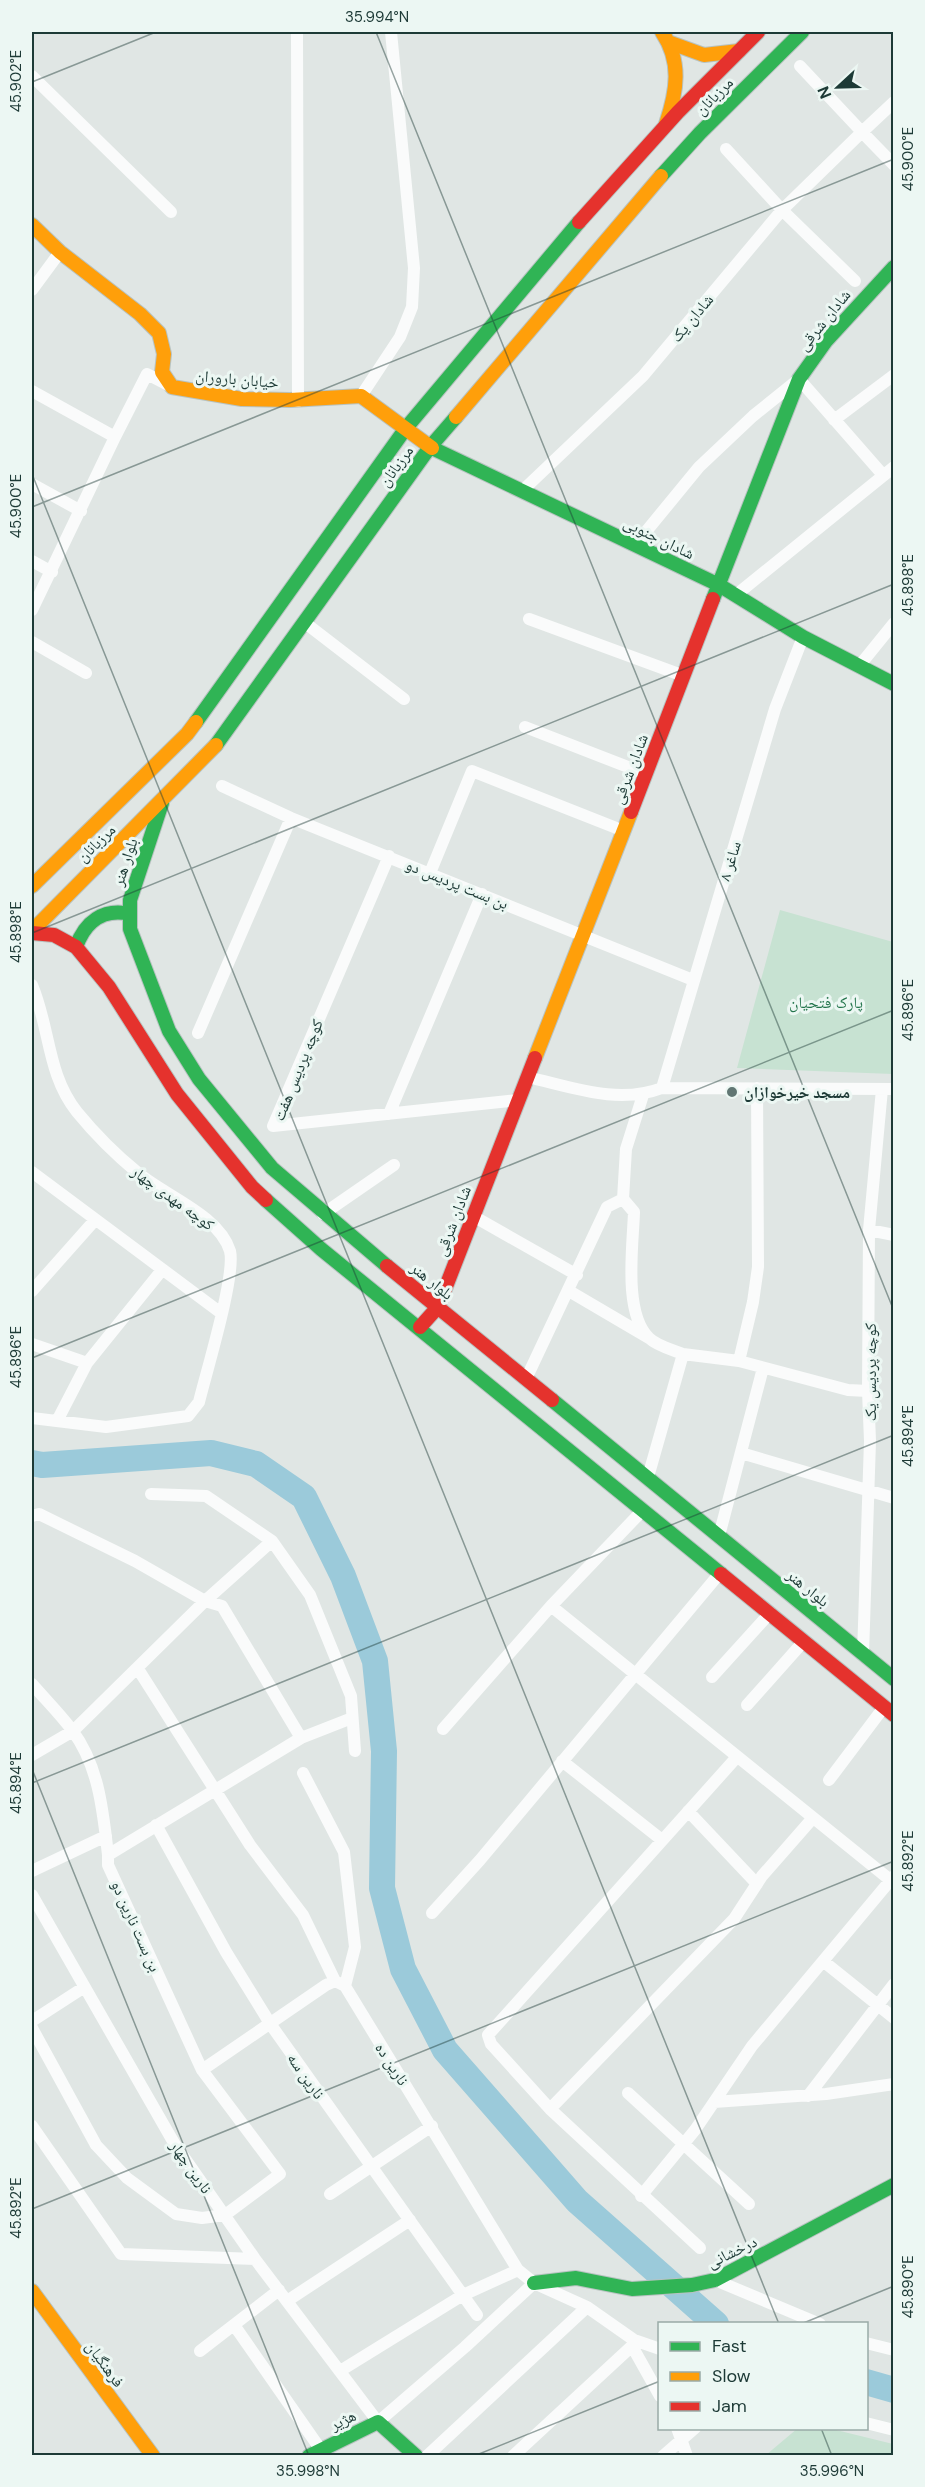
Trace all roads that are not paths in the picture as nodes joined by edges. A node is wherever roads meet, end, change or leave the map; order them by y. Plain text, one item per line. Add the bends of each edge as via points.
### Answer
1 (296, 32) edge
2 (391, 32) edge
3 (662, 32) edge
4 (758, 32) edge
5 (802, 32) edge
6 (671, 44) junction
7 (739, 51) junction
8 (800, 66) dead end
9 (32, 76) edge
10 (894, 102) edge
11 (666, 125) junction
12 (862, 132) junction
13 (726, 149) dead end
14 (894, 165) edge
15 (782, 210) junction
16 (171, 212) dead end
17 (32, 225) edge
18 (60, 252) junction
19 (894, 267) edge
20 (855, 281) dead end
21 (32, 290) edge
22 (894, 375) edge
23 (799, 379) junction
24 (172, 387) junction
25 (32, 391) edge
26 (361, 396) junction
27 (298, 402) junction
28 (834, 420) junction
29 (406, 428) junction
30 (115, 437) junction
31 (430, 447) junction
32 (889, 471) edge
33 (32, 484) edge
34 (522, 491) junction
35 (81, 511) junction
36 (635, 545) junction
37 (32, 561) edge
38 (52, 572) junction
39 (719, 585) junction
40 (736, 595) junction
41 (32, 610) edge
42 (529, 619) dead end
43 (304, 622) junction
44 (894, 623) edge
45 (803, 637) junction
46 (32, 642) edge
47 (860, 665) junction
48 (86, 673) dead end
49 (684, 676) junction
50 (894, 684) edge
51 (404, 699) dead end
52 (525, 727) dead end
53 (646, 774) junction
54 (141, 778) junction
55 (222, 786) dead end
56 (162, 801) junction
57 (291, 818) junction
58 (624, 831) junction
59 (388, 856) junction
60 (430, 873) junction
61 (34, 880) edge
62 (482, 894) junction
63 (130, 914) junction
64 (32, 932) edge
65 (583, 935) junction
66 (76, 947) junction
67 (693, 980) junction
68 (32, 985) edge
69 (198, 1033) dead end
70 (527, 1077) junction
71 (662, 1088) junction
72 (757, 1088) junction
73 (888, 1089) edge
74 (643, 1095) junction
75 (518, 1100) junction
76 (389, 1114) junction
77 (394, 1165) dead end
78 (32, 1172) edge
79 (623, 1199) junction
80 (323, 1214) junction
81 (473, 1216) junction
82 (95, 1220) junction
83 (869, 1230) junction
84 (894, 1235) edge
85 (162, 1270) junction
86 (577, 1275) junction
87 (569, 1290) junction
88 (32, 1291) edge
89 (438, 1307) junction
90 (221, 1313) junction
91 (420, 1327) junction
92 (650, 1339) junction
93 (32, 1344) edge
94 (683, 1354) junction
95 (739, 1361) junction
96 (87, 1363) junction
97 (763, 1368) junction
98 (526, 1379) junction
99 (868, 1391) junction
100 (32, 1418) edge
101 (57, 1421) junction
102 (741, 1453) junction
103 (648, 1477) junction
104 (867, 1491) junction
105 (151, 1494) dead end
106 (894, 1498) edge
107 (643, 1510) junction
108 (35, 1515) edge
109 (718, 1536) junction
110 (272, 1541) junction
111 (720, 1573) junction
112 (205, 1601) junction
113 (551, 1606) junction
114 (770, 1613) junction
115 (804, 1641) junction
116 (863, 1655) junction
117 (138, 1669) junction
118 (633, 1675) junction
119 (712, 1677) dead end
120 (894, 1679) edge
121 (32, 1684) edge
122 (747, 1705) dead end
123 (889, 1711) edge
124 (352, 1718) junction
125 (443, 1730) dead end
126 (73, 1731) junction
127 (301, 1738) junction
128 (356, 1751) dead end
129 (32, 1755) edge
130 (736, 1758) junction
131 (562, 1761) junction
132 (303, 1773) dead end
133 (829, 1780) dead end
134 (215, 1788) junction
135 (688, 1811) junction
136 (812, 1819) junction
137 (156, 1825) junction
138 (106, 1836) junction
139 (662, 1840) junction
140 (108, 1855) junction
141 (32, 1871) edge
142 (892, 1880) edge
143 (757, 1884) junction
144 (32, 1895) edge
145 (432, 1913) dead end
146 (823, 1961) junction
147 (340, 1983) junction
148 (894, 1984) edge
149 (83, 1988) junction
150 (877, 2005) junction
151 (894, 2018) edge
152 (33, 2020) edge
153 (271, 2025) junction
154 (202, 2070) junction
155 (894, 2084) edge
156 (628, 2093) dead end
157 (808, 2096) junction
158 (714, 2102) junction
159 (550, 2109) junction
160 (32, 2126) edge
161 (432, 2126) junction
162 (683, 2145) junction
163 (369, 2166) junction
164 (894, 2185) edge
165 (330, 2194) dead end
166 (641, 2196) junction
167 (749, 2204) dead end
168 (225, 2215) junction
169 (410, 2220) junction
170 (700, 2247) dead end
171 (255, 2259) junction
172 (518, 2270) junction
173 (715, 2280) junction
174 (534, 2283) junction
175 (279, 2290) junction
176 (32, 2291) edge
177 (463, 2295) junction
178 (287, 2301) junction
179 (586, 2307) junction
180 (477, 2315) dead end
181 (815, 2322) edge
182 (234, 2325) junction
183 (633, 2343) junction
184 (868, 2343) edge
185 (658, 2349) edge
186 (894, 2350) edge
187 (200, 2351) dead end
188 (340, 2371) junction
189 (658, 2392) edge
190 (378, 2422) junction
191 (868, 2423) edge
192 (894, 2430) edge
193 (680, 2434) edge
194 (315, 2453) edge
195 (153, 2456) edge
196 (416, 2456) edge
197 (427, 2456) edge
198 (513, 2456) edge
199 (663, 2456) edge
200 (687, 2456) edge

1 - 27 street
2 - 26 street via 414,267 412,307 400,337
3 - 6 main road
4 - 7 main road, مرزبانان
5 - 31 main road, مرزبانان via 700,133 616,225
6 - 7 main road via 704,55
6 - 11 main road via 677,72 676,95
7 - 11 main road, مرزبانان
8 - 12 street
9 - 16 street
10 - 12 street, شادان یک
11 - 29 main road, مرزبانان via 593,205
12 - 14 street
12 - 15 street, شادان یک
13 - 15 street
15 - 20 street
15 - 34 street, شادان یک via 643,376
17 - 18 main road, خیابان باروران
18 - 21 street
18 - 24 main road, خیابان باروران via 159,333 164,354 162,372
19 - 23 main road, شادان شرقی via 826,341
22 - 28 street
23 - 28 street
23 - 36 street via 699,467
23 - 39 main road, شادان شرقی
24 - 27 main road, خیابان باروران via 194,393
24 - 30 street via 147,374
25 - 30 street
26 - 27 main road, خیابان باروران
26 - 29 main road
28 - 32 street
29 - 31 main road, شادان جنوبی
29 - 54 main road, مرزبانان via 187,734
30 - 35 street
31 - 34 main road, شادان جنوبی
31 - 43 main road, مرزبانان
32 - 40 street
33 - 35 street
34 - 36 main road, شادان جنوبی
35 - 38 street
36 - 39 main road, شادان جنوبی
37 - 38 street
38 - 41 street
39 - 40 main road, شادان جنوبی
39 - 49 main road, شادان شرقی
40 - 45 main road, شادان جنوبی
42 - 49 street
43 - 51 street
43 - 56 main road, مرزبانان via 210,754
44 - 47 street
45 - 47 main road, شادان جنوبی
45 - 67 street, ساغر ٨ via 775,709
46 - 48 street
47 - 50 main road, شادان جنوبی
49 - 53 main road, شادان شرقی
52 - 53 street
53 - 58 main road, شادان شرقی
54 - 56 main road
54 - 61 main road, مرزبانان
55 - 57 street, بن بست پردیس دو
56 - 63 main road, بلوار هنر via 129,900
56 - 64 main road, مرزبانان
57 - 59 street, بن بست پردیس دو
57 - 69 street
58 - 60 street via 472,771
58 - 65 main road, شادان شرقی
59 - 60 street, بن بست پردیس دو
59 - 76 street, کوچه پردیس هفت via 273,1126
60 - 62 street, بن بست پردیس دو
62 - 65 street, بن بست پردیس دو
62 - 76 street
63 - 66 main road via 119,910 94,918 79,936
63 - 80 main road, بلوار هنر via 136,950 169,1031 199,1079 272,1168
64 - 66 main road via 54,935
65 - 67 street, بن بست پردیس دو
65 - 70 main road, شادان شرقی
66 - 91 main road via 109,987 177,1095 252,1187 321,1249
67 - 71 street, ساغر ٨
68 - 90 street, کوچه مهدی چهار via 53,1070 76,1111 139,1175 216,1226 230,1252 229,1281
70 - 74 street via 616,1096
70 - 75 main road, شادان شرقی
71 - 72 street
71 - 74 street
72 - 73 street
72 - 95 street via 758,1267
73 - 83 street, کوچه پردیس یک
74 - 79 street via 626,1149
75 - 76 street, کوچه پردیس هفت
75 - 81 main road, شادان شرقی
77 - 80 street
78 - 82 street
79 - 86 street via 607,1207
79 - 92 street via 634,1212 631,1280 637,1318
80 - 89 main road, بلوار هنر
81 - 86 street
81 - 89 main road, شادان شرقی
82 - 85 street
82 - 88 street
83 - 84 street
83 - 99 street, کوچه پردیس یک
85 - 90 street
85 - 96 street
86 - 87 street
87 - 92 street
87 - 98 street
89 - 91 main road
89 - 98 main road, بلوار هنر
90 - 101 street, کوچه مهدی چهار via 199,1402 188,1416 106,1427
91 - 107 main road
92 - 94 street
93 - 96 street
94 - 95 street
94 - 103 street
95 - 97 street
96 - 101 street
97 - 99 street via 849,1390
97 - 102 street
98 - 103 main road, بلوار هنر
99 - 104 street, کوچه پردیس یک
100 - 101 street, کوچه مهدی چهار
102 - 104 street
102 - 109 street
103 - 109 main road, بلوار هنر
104 - 106 street
104 - 116 street, کوچه پردیس یک
105 - 110 street via 206,1496
107 - 111 main road
107 - 113 street
108 - 112 street via 135,1562
109 - 116 main road, بلوار هنر
110 - 112 street
110 - 124 street via 310,1595 351,1696
111 - 114 main road
111 - 118 street
112 - 117 street
112 - 127 street via 222,1606
113 - 118 street
113 - 125 street
114 - 115 main road
114 - 119 street
115 - 122 street
115 - 123 main road
116 - 120 main road, بلوار هنر
117 - 126 street
117 - 134 street, نارین ده
118 - 130 street
118 - 131 street
121 - 126 street, بن بست نارین دو
123 - 133 street
124 - 127 street
124 - 128 street
126 - 129 street
126 - 138 street, بن بست نارین دو via 93,1771 103,1803
127 - 134 street
130 - 135 street
130 - 136 street
131 - 139 street
131 - 145 street
132 - 147 street via 344,1852 355,1947
134 - 137 street
134 - 147 street, نارین ده via 250,1845 303,1915
135 - 139 street
135 - 143 street
136 - 142 street
136 - 143 street
137 - 140 street
137 - 153 street, نارین سه
138 - 140 street, بن بست نارین دو
138 - 141 street
139 - 159 street via 488,2035 490,2044
140 - 154 street, بن بست نارین دو via 108,1865
142 - 146 street
143 - 159 street via 734,1919
144 - 149 street, نارین چهار
146 - 150 street
146 - 158 street via 752,2046
147 - 153 street
147 - 161 street, نارین ده
148 - 150 street
149 - 152 street
149 - 168 street, نارین چهار via 174,2143
150 - 151 street
150 - 157 street
152 - 168 street via 96,2145 127,2178 176,2214 202,2218
153 - 154 street
153 - 163 street, نارین سه
154 - 168 street, بن بست نارین دو via 280,2174
155 - 157 street
156 - 162 street
157 - 158 street
158 - 162 street
159 - 166 street
160 - 171 street via 121,2254
161 - 163 street
161 - 172 street, نارین ده
162 - 166 street
162 - 167 street
163 - 165 street
163 - 169 street, نارین سه
164 - 173 main road, درخشانی
166 - 170 street
168 - 171 street, نارین چهار
169 - 177 street, نارین سه
169 - 178 street
171 - 175 street, نارین چهار
172 - 174 street, نارین ده
172 - 177 street
173 - 174 main road, درخشانی via 632,2289 576,2278
173 - 181 street
174 - 179 street, نارین ده
174 - 190 street
175 - 178 street, نارین چهار
175 - 182 street
176 - 195 main road, فرهنگیان
177 - 180 street, نارین سه
177 - 188 street
178 - 188 street, نارین چهار
179 - 183 street, نارین ده
179 - 197 street
182 - 187 street
182 - 194 street
183 - 185 street
183 - 189 street
183 - 198 street
184 - 186 street
188 - 190 street, نارین چهار
190 - 194 main road, هژیر
190 - 196 main road, هژیر
191 - 192 street
193 - 199 street
193 - 200 street

